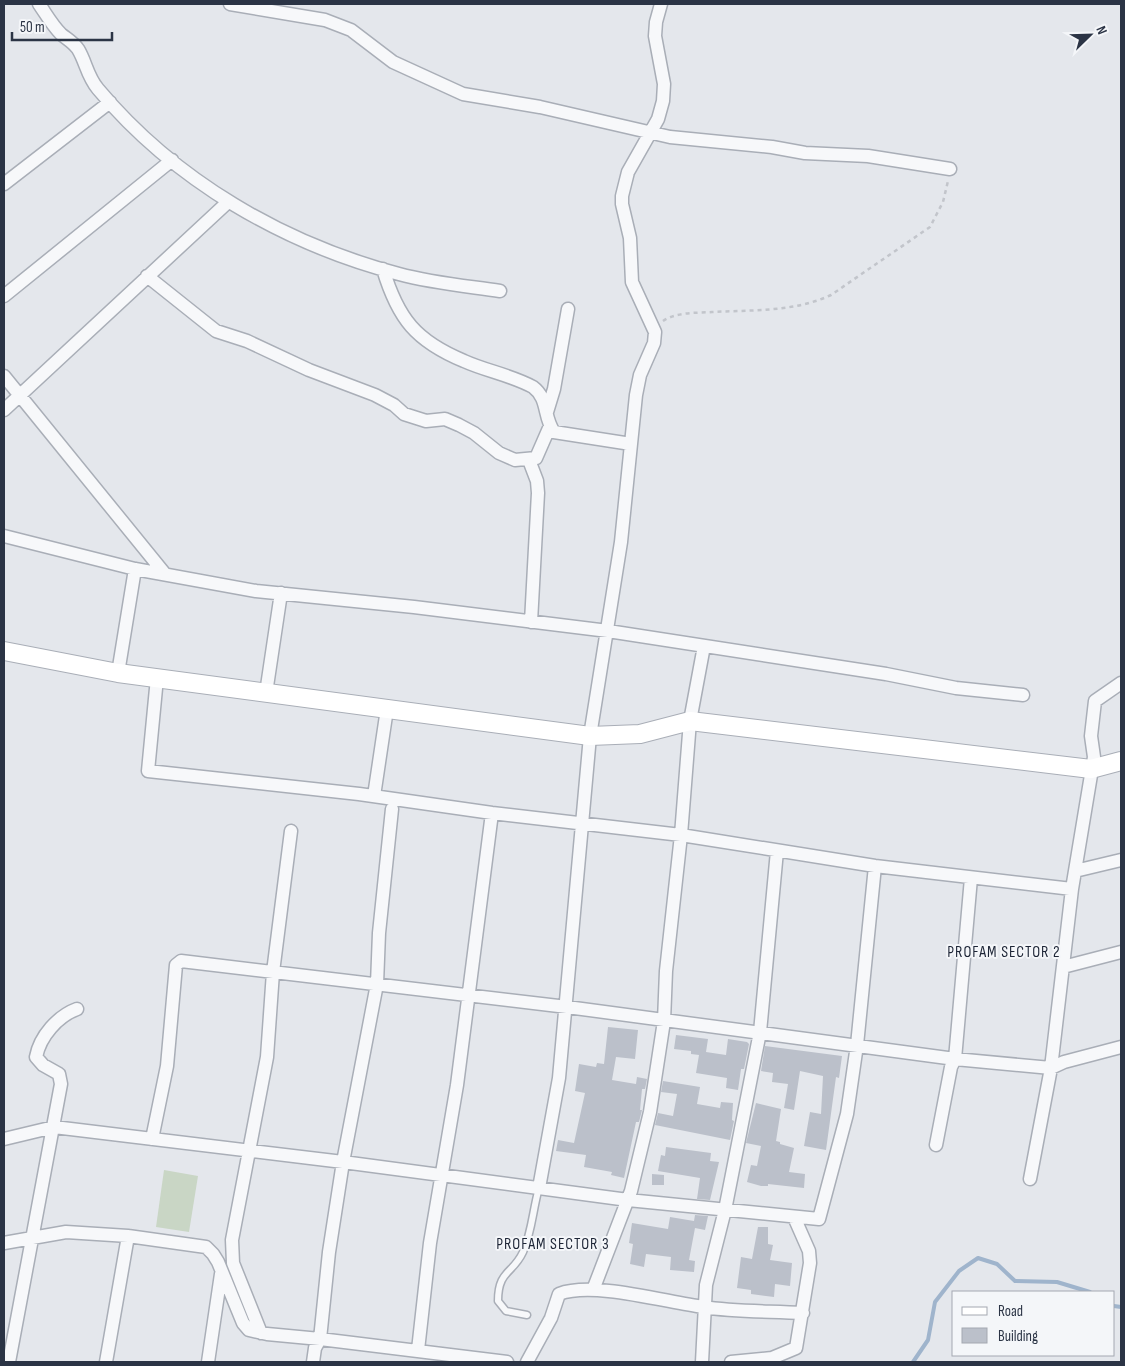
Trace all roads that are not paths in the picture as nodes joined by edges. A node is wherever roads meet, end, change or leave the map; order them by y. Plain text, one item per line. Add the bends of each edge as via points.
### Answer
1 (39, 4) edge
2 (230, 4) edge
3 (662, 4) edge
4 (110, 102) junction
5 (650, 132) junction
6 (172, 160) junction
7 (950, 169) road end
8 (4, 184) edge
9 (228, 202) junction
10 (383, 270) junction
11 (147, 276) junction
12 (500, 292) dead end
13 (4, 296) edge
14 (568, 309) dead end
15 (4, 376) edge
16 (20, 396) junction
17 (4, 410) edge
18 (547, 412) junction
19 (550, 426) junction
20 (631, 444) junction
21 (529, 460) junction
22 (4, 536) edge
23 (135, 569) junction
24 (165, 574) junction
25 (281, 593) junction
26 (530, 622) junction
27 (608, 631) junction
28 (704, 646) junction
29 (4, 651) edge
30 (118, 672) junction
31 (157, 678) junction
32 (1121, 683) edge
33 (266, 693) junction
34 (1023, 695) dead end
35 (387, 709) junction
36 (690, 720) junction
37 (590, 736) junction
38 (1121, 762) edge
39 (1091, 769) junction
40 (374, 796) junction
41 (392, 809) dead end
42 (492, 813) junction
43 (584, 825) junction
44 (291, 831) dead end
45 (681, 835) junction
46 (777, 851) junction
47 (1121, 860) edge
48 (875, 866) junction
49 (1075, 871) junction
50 (971, 878) junction
51 (1072, 889) junction
52 (1121, 952) edge
53 (1063, 967) junction
54 (273, 972) junction
55 (377, 984) junction
56 (469, 996) junction
57 (566, 1008) junction
58 (78, 1009) dead end
59 (664, 1021) junction
60 (760, 1032) junction
61 (857, 1045) junction
62 (1121, 1047) edge
63 (955, 1058) junction
64 (1051, 1068) junction
65 (54, 1127) junction
66 (4, 1139) edge
67 (152, 1139) junction
68 (936, 1145) dead end
69 (248, 1151) junction
70 (343, 1162) junction
71 (440, 1175) junction
72 (1030, 1179) dead end
73 (539, 1188) junction
74 (628, 1200) junction
75 (724, 1210) junction
76 (794, 1217) junction
77 (128, 1236) junction
78 (33, 1237) junction
79 (4, 1243) edge
80 (222, 1274) junction
81 (593, 1290) junction
82 (705, 1308) junction
83 (803, 1313) junction
84 (527, 1315) dead end
85 (261, 1333) junction
86 (320, 1339) junction
87 (418, 1350) junction
88 (9, 1362) edge
89 (106, 1362) edge
90 (208, 1362) edge
91 (313, 1362) edge
92 (507, 1362) edge
93 (527, 1362) edge
94 (702, 1362) edge
95 (731, 1362) edge

1 - 4 street via 53,25 78,48 90,77
2 - 5 street via 325,20 351,30 393,62 462,94 540,107
3 - 5 street via 655,36 664,84 663,101
4 - 6 street
4 - 8 street
5 - 7 street via 813,154 868,156
5 - 20 street via 628,172 622,204 630,238 632,282 655,332 654,343 640,375
6 - 9 street
6 - 13 street
9 - 10 street via 320,249
9 - 11 street
10 - 12 street
10 - 18 street via 399,311 416,333 464,361 533,387 541,393
11 - 16 street
11 - 21 street via 216,331 375,395 404,414 426,421 444,419 474,433 515,460
14 - 18 street
15 - 16 street
16 - 17 street
16 - 24 street
18 - 19 street
19 - 20 street via 554,432
19 - 21 street via 536,458
20 - 27 street
21 - 26 street via 538,493
22 - 23 street
23 - 24 street
23 - 30 street
24 - 25 street
25 - 26 street
25 - 33 street
26 - 27 street
27 - 28 street
27 - 37 street
28 - 34 street via 956,688
28 - 36 street
29 - 30 main road
30 - 31 main road
31 - 33 main road
31 - 40 street via 148,771
32 - 39 street via 1095,701
33 - 35 main road
35 - 37 main road
35 - 40 street
36 - 37 main road via 640,734
36 - 39 main road
36 - 45 street
37 - 43 street
38 - 39 main road
39 - 49 street
40 - 42 street
41 - 55 street
42 - 43 street
42 - 56 street
43 - 45 street
43 - 57 street
44 - 54 street
45 - 46 street
45 - 59 street via 666,971
46 - 48 street
46 - 60 street
47 - 49 street
48 - 50 street
48 - 61 street
49 - 51 street
50 - 51 street
50 - 63 street
51 - 53 street
52 - 53 street
53 - 64 street
54 - 55 street
54 - 67 street via 189,961 176,965 167,1066
54 - 69 street via 267,1057
55 - 56 street
55 - 70 street
56 - 57 street
56 - 71 street
57 - 59 street
57 - 73 street via 559,1078
58 - 65 street via 58,1018 38,1048 36,1057 59,1074 61,1084
59 - 60 street
59 - 74 street via 650,1112
60 - 61 street
60 - 75 street
61 - 63 street
61 - 76 street via 847,1114 820,1219
62 - 64 street
63 - 64 street
63 - 68 street
64 - 72 street
65 - 66 street
65 - 67 street
65 - 78 street
67 - 69 street
69 - 70 street
69 - 85 street via 232,1240 233,1263
70 - 71 street
70 - 86 street
71 - 73 street
71 - 87 street
73 - 74 street
73 - 84 lane via 523,1253 502,1277 498,1288 498,1301 506,1311
74 - 75 street
74 - 81 street
75 - 76 street
75 - 82 street via 706,1285
76 - 83 street via 809,1251
77 - 78 street via 66,1232
77 - 80 street via 206,1247 214,1254
77 - 89 street
78 - 79 street
78 - 88 street
80 - 85 street via 243,1323 249,1330
80 - 90 street
81 - 82 street
81 - 93 street via 569,1290 559,1294 551,1318
82 - 83 street
82 - 94 street
83 - 95 street via 796,1348 772,1358
85 - 86 street
86 - 87 street
86 - 91 street
87 - 92 street

